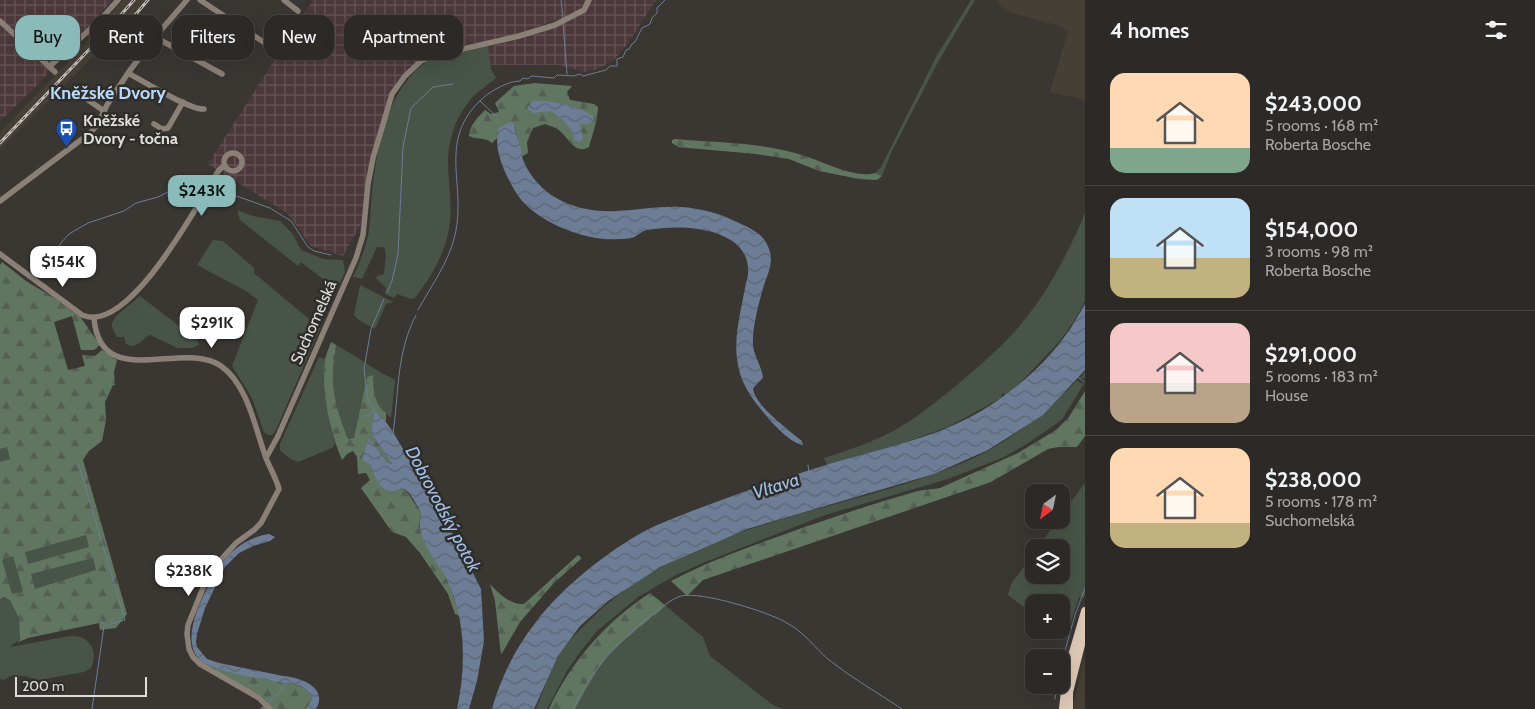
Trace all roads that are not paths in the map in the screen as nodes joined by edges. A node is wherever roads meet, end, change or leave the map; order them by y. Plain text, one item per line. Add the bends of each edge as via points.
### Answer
1 (118, 0) edge
2 (187, 0) edge
3 (200, 0) edge
4 (284, 0) edge
5 (590, 0) edge
6 (298, 12) dead end
7 (0, 21) edge
8 (162, 28) edge
9 (162, 40) edge
10 (264, 43) edge
11 (137, 60) edge
12 (49, 67) junction
13 (55, 72) dead end
14 (128, 73) junction
15 (222, 74) dead end
16 (78, 93) dead end
17 (183, 102) junction
18 (204, 109) dead end
19 (104, 111) junction
20 (154, 124) dead end
21 (224, 166) dead end
22 (0, 201) edge
23 (0, 254) edge
24 (94, 318) junction
25 (266, 458) junction
26 (1085, 611) edge
27 (1085, 629) edge
28 (270, 709) edge
29 (1063, 709) edge
30 (1069, 709) edge

1 - 12 street
2 - 8 street
3 - 10 street
4 - 6 street
5 - 25 street, Suchomelská via 584,10 562,21 516,37 441,52 421,61 392,94 370,175 360,246
7 - 12 street
9 - 15 street
11 - 14 street
12 - 13 street
14 - 17 street
14 - 19 street
16 - 19 street
17 - 18 street
17 - 20 street via 168,128 162,129
19 - 22 street via 90,133
21 - 24 street via 150,277 119,306 104,316
23 - 24 street via 82,315
24 - 25 street via 100,341 116,356 147,360 208,359 220,365 238,386 251,412
25 - 28 street via 279,489 274,501 254,530 236,543 216,565 203,588 187,634 193,658 259,698
26 - 29 main road via 1067,673
27 - 30 main road via 1069,692

